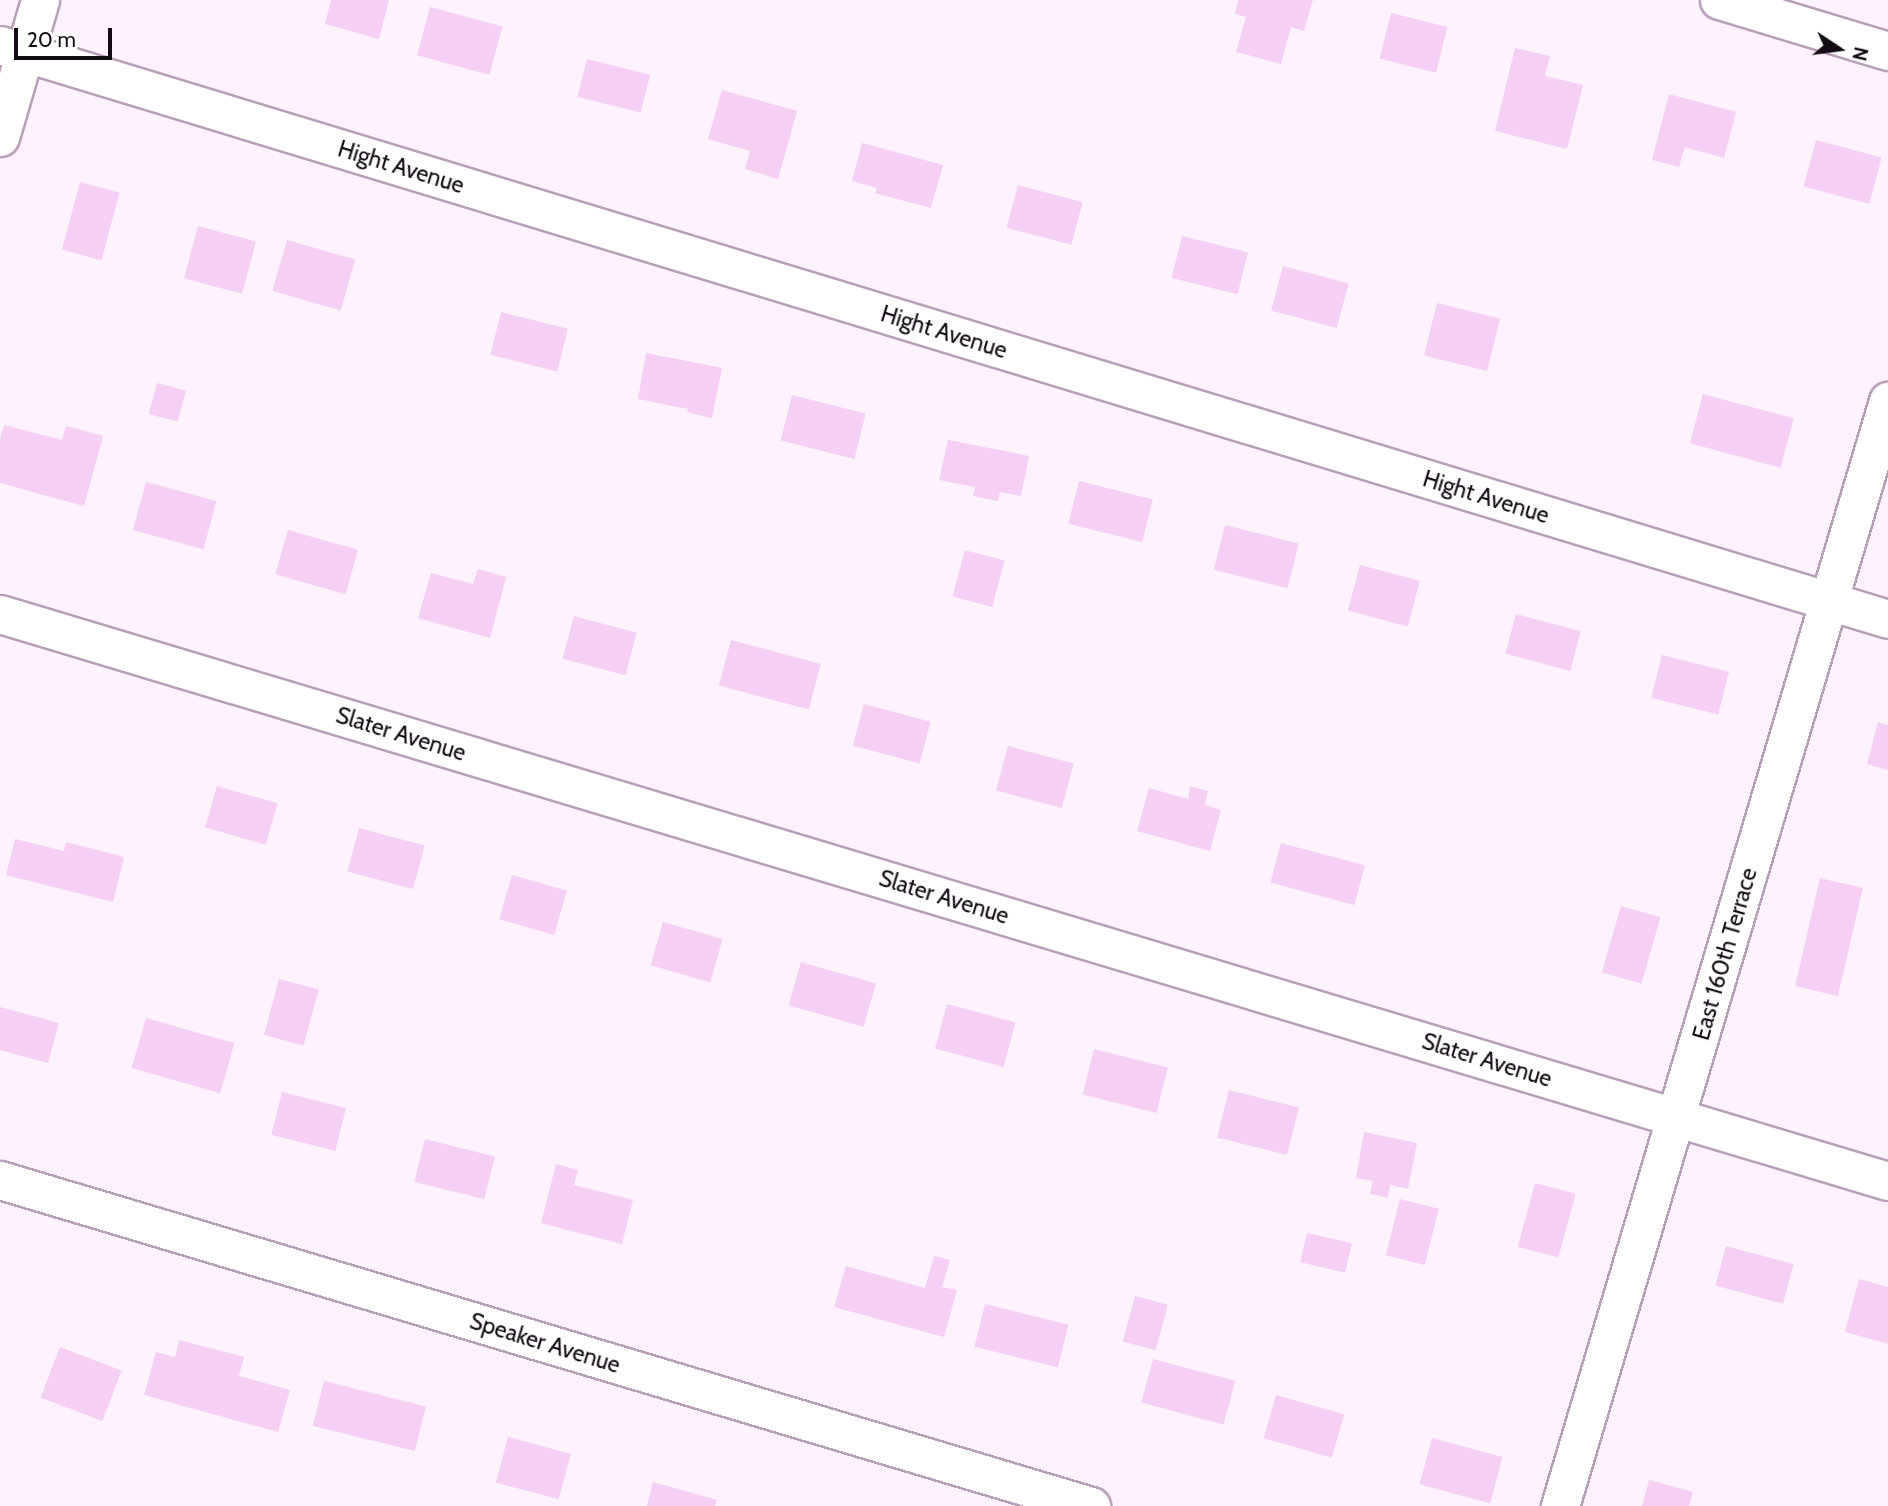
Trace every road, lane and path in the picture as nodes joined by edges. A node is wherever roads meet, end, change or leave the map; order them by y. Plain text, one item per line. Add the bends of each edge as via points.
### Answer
1 (40, 0) edge
2 (1719, 0) edge
3 (12, 49) edge
4 (1888, 51) edge
5 (0, 137) edge
6 (1888, 401) edge
7 (1829, 601) junction
8 (0, 614) edge
9 (1888, 619) edge
10 (1677, 1117) junction
11 (0, 1180) edge
12 (1888, 1181) edge
13 (1091, 1506) edge
14 (1560, 1506) edge

1 - 3 street
2 - 4 street
3 - 5 street
3 - 7 street, Hight Avenue
6 - 7 street, East 160th Terrace
7 - 9 street, Hight Avenue
7 - 10 street, East 160th Terrace
8 - 10 street, Slater Avenue
10 - 12 street, Slater Avenue
10 - 14 street, East 160th Terrace
11 - 13 street, Speaker Avenue

